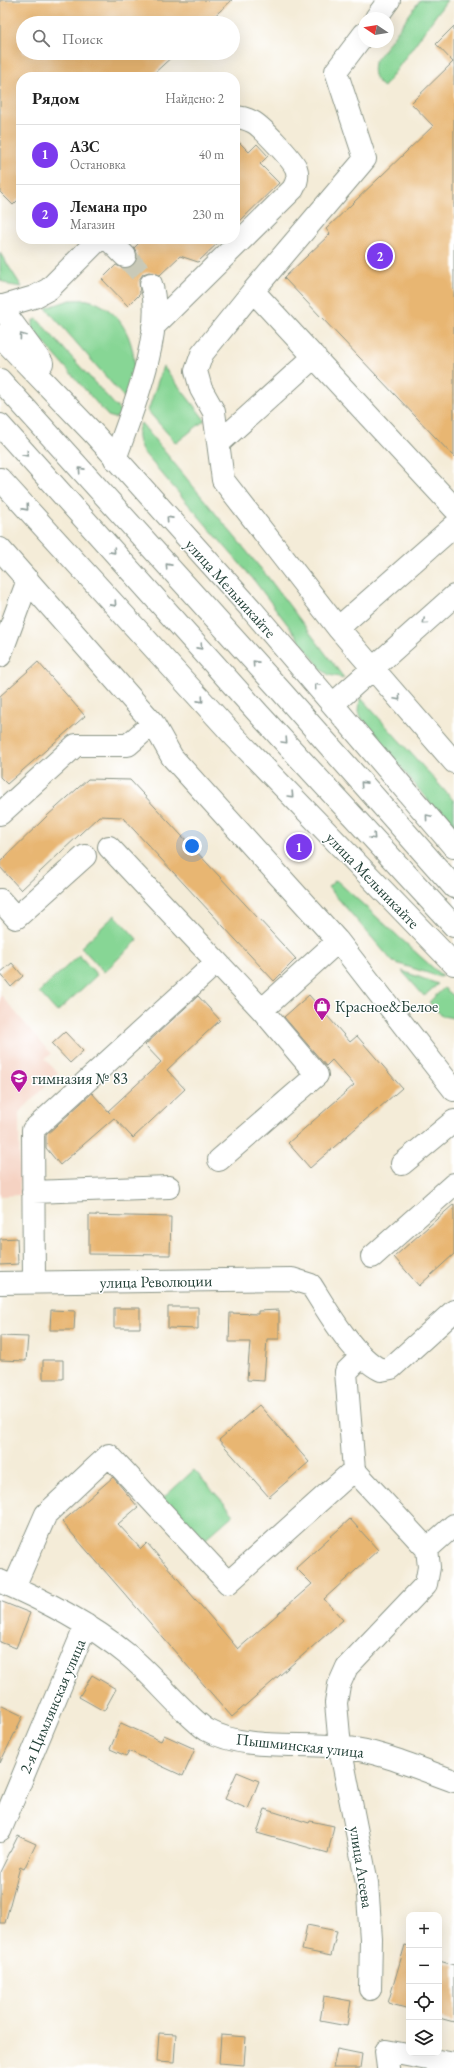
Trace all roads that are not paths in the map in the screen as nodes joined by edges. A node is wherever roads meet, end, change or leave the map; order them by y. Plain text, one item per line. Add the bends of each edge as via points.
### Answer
1 (389, 0) edge
2 (380, 12) edge
3 (358, 42) edge
4 (240, 117) edge
5 (240, 241) edge
6 (94, 244) edge
7 (113, 244) edge
8 (237, 244) edge
9 (125, 256) tunnel mouth
10 (151, 284) tunnel mouth
11 (253, 291) junction
12 (0, 306) edge
13 (153, 327) junction
14 (0, 336) edge
15 (315, 356) junction
16 (0, 380) edge
17 (0, 425) edge
18 (94, 435) junction
19 (219, 443) junction
20 (115, 459) junction
21 (0, 479) edge
22 (454, 508) edge
23 (454, 526) edge
24 (0, 549) edge
25 (28, 580) junction
26 (454, 596) edge
27 (338, 628) junction
28 (0, 656) edge
29 (372, 669) junction
30 (332, 704) junction
31 (153, 723) junction
32 (454, 762) edge
33 (0, 814) edge
34 (109, 847) dead end
35 (454, 847) edge
36 (86, 856) dead end
37 (454, 886) edge
38 (0, 900) edge
39 (454, 926) edge
40 (338, 941) junction
41 (217, 962) junction
42 (454, 964) edge
43 (262, 1010) junction
44 (454, 1090) edge
45 (454, 1121) edge
46 (219, 1160) dead end
47 (402, 1164) dead end
48 (454, 1184) edge
49 (169, 1187) dead end
50 (33, 1192) junction
51 (372, 1257) dead end
52 (34, 1282) junction
53 (0, 1283) edge
54 (454, 1311) edge
55 (342, 1330) junction
56 (362, 1356) junction
57 (346, 1372) junction
58 (354, 1470) junction
59 (454, 1525) edge
60 (427, 1549) junction
61 (7, 1584) edge
62 (86, 1625) junction
63 (340, 1747) junction
64 (454, 1781) edge
65 (0, 1831) edge
66 (370, 1989) dead end
67 (454, 2064) edge
68 (388, 2068) edge

1 - 2 main road
3 - 11 main road via 336,72 365,159
4 - 5 main road via 254,122 287,156 296,168 298,178 293,189
6 - 12 main road via 49,289
7 - 9 main road
8 - 13 main road
10 - 13 main road via 155,294
11 - 15 main road
11 - 19 main road via 202,354 196,371 201,389 214,412
18 -> 12 main road
13 - 20 main road via 147,361 133,410
14 - 18 main road, улица Мельникайте
15 - 19 main road
15 - 22 main road
37 -> 16 main road
17 -> 39 main road, улица Мельникайте via 258,713
18 - 20 main road, улица Мельникайте
19 - 27 main road via 223,480
30 -> 20 main road, улица Мельникайте
21 -> 42 main road, улица Мельникайте via 234,736
23 - 27 main road
24 - 25 main road
25 - 28 main road
25 - 31 main road
26 -> 29 main road
27 - 29 main road
29 - 30 main road
29 -> 32 main road
35 -> 30 main road, улица Мельникайте
31 - 33 main road via 128,745 76,745
31 - 40 main road via 172,757
34 - 41 main road
36 - 38 main road via 16,918
40 - 43 main road
40 - 44 main road
41 - 43 main road
41 - 50 main road via 33,1130
43 - 46 main road via 317,1075
45 - 47 main road
48 - 51 main road
49 - 50 main road
50 - 52 main road
52 - 53 main road, улица Революции
52 - 55 main road, улица Революции via 292,1279 311,1285
54 - 56 main road via 391,1368 381,1370
55 - 56 main road
55 - 57 main road
56 - 57 main road
57 - 58 main road
58 - 60 main road
58 - 61 main road via 228,1583 109,1455 46,1514
59 - 60 main road
60 - 63 main road, улица Агеева via 426,1584 344,1673 336,1703
61 - 62 main road, Пышминская улица
62 - 63 main road, Пышминская улица via 128,1655 163,1691 207,1730 235,1740
62 - 65 main road, 2-я Цимлянская улица
63 - 64 main road, Пышминская улица via 367,1751
63 - 66 main road, улица Агеева via 367,1883 371,1940
67 - 68 main road via 386,2051

